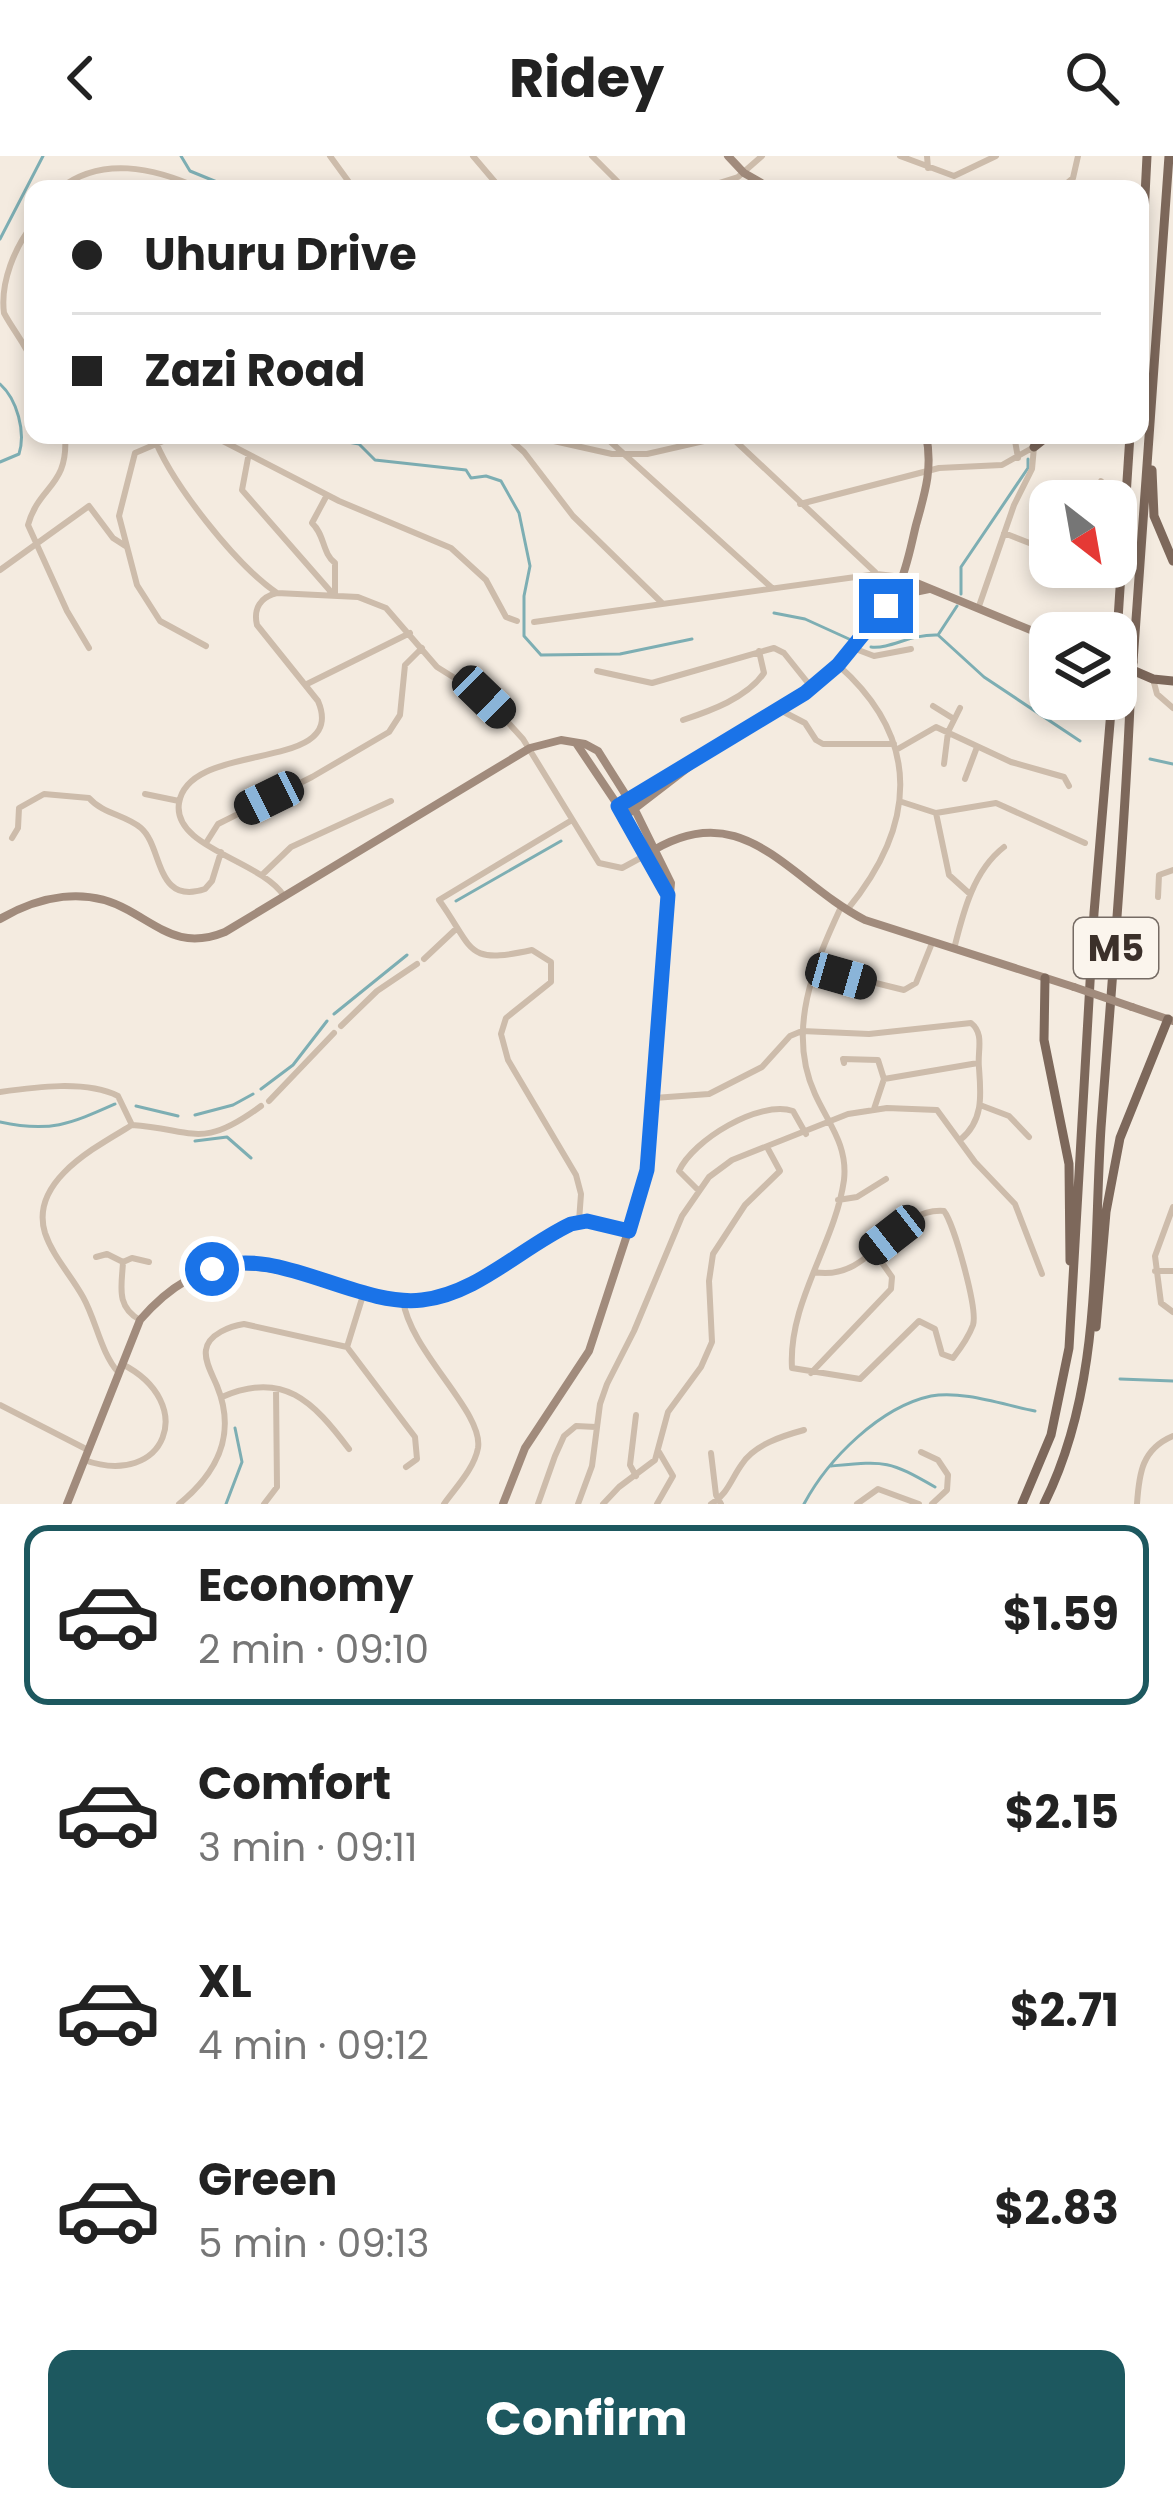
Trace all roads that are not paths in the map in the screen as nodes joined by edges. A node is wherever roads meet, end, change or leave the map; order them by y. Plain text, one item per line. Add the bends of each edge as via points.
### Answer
1 (473, 156) edge
2 (592, 156) edge
3 (728, 156) edge
4 (762, 156) edge
5 (900, 156) edge
6 (927, 156) edge
7 (996, 156) edge
8 (1169, 156) edge
9 (928, 168) junction
10 (744, 173) junction
11 (69, 180) edge
12 (180, 180) edge
13 (493, 180) edge
14 (616, 180) edge
15 (725, 180) edge
16 (756, 180) edge
17 (24, 238) edge
18 (2, 273) edge
19 (24, 347) edge
20 (1150, 423) junction
21 (1149, 437) edge
22 (65, 444) edge
23 (157, 444) joint
24 (226, 444) edge
25 (515, 444) edge
26 (573, 444) edge
27 (613, 444) edge
28 (689, 444) edge
29 (737, 444) edge
30 (927, 444) edge
31 (1016, 444) edge
32 (1039, 444) edge
33 (1129, 444) edge
34 (1149, 444) edge
35 (1034, 448) junction
36 (624, 454) junction
37 (248, 458) junction
38 (1018, 458) junction
39 (930, 472) junction
40 (326, 495) junction
41 (800, 504) junction
42 (1004, 533) junction
43 (1029, 543) edge
44 (35, 544) junction
45 (128, 548) junction
46 (1173, 561) edge
47 (0, 570) edge
48 (877, 574) junction
49 (902, 577) junction
50 (772, 588) junction
51 (931, 589) junction
52 (277, 593) junction
53 (334, 594) junction
54 (662, 603) junction
55 (886, 606) junction
56 (979, 609) junction
57 (1118, 612) edge
58 (517, 621) dead end
59 (534, 622) dead end
60 (1029, 629) edge
61 (410, 633) junction
62 (206, 646) dead end
63 (89, 648) dead end
64 (422, 648) junction
65 (853, 648) junction
66 (911, 649) dead end
67 (759, 651) junction
68 (838, 665) junction
69 (597, 671) dead end
70 (1137, 673) edge
71 (1153, 680) junction
72 (1173, 681) edge
73 (306, 685) junction
74 (812, 688) junction
75 (933, 706) dead end
76 (960, 708) dead end
77 (1173, 709) edge
78 (780, 710) junction
79 (954, 719) junction
80 (683, 720) dead end
81 (1110, 720) edge
82 (948, 732) junction
83 (576, 743) junction
84 (895, 747) junction
85 (977, 747) junction
86 (530, 748) junction
87 (944, 764) dead end
88 (965, 779) dead end
89 (1069, 786) dead end
90 (145, 794) dead end
91 (179, 801) junction
92 (391, 801) dead end
93 (900, 801) junction
94 (631, 803) junction
95 (618, 806) junction
96 (936, 813) junction
97 (625, 816) junction
98 (572, 820) junction
99 (12, 838) dead end
100 (206, 843) junction
101 (1085, 843) dead end
102 (1004, 848) dead end
103 (656, 849) junction
104 (221, 852) junction
105 (646, 855) junction
106 (1173, 870) edge
107 (263, 874) junction
108 (970, 894) junction
109 (668, 895) junction
110 (284, 896) junction
111 (1158, 897) dead end
112 (844, 908) junction
113 (0, 919) edge
114 (457, 928) junction
115 (932, 943) junction
116 (954, 949) junction
117 (815, 968) junction
118 (1046, 978) junction
119 (1170, 1020) edge
120 (802, 1030) junction
121 (844, 1063) dead end
122 (978, 1063) junction
123 (884, 1078) junction
124 (0, 1092) edge
125 (653, 1098) junction
126 (980, 1105) junction
127 (874, 1108) junction
128 (831, 1121) junction
129 (132, 1124) junction
130 (802, 1135) junction
131 (1029, 1137) dead end
132 (960, 1140) junction
133 (767, 1147) junction
134 (886, 1179) dead end
135 (699, 1191) junction
136 (838, 1200) junction
137 (1173, 1208) edge
138 (579, 1221) junction
139 (629, 1231) junction
140 (872, 1250) junction
141 (95, 1257) dead end
142 (123, 1262) junction
143 (149, 1262) dead end
144 (1155, 1271) junction
145 (1173, 1271) edge
146 (814, 1272) junction
147 (1042, 1274) dead end
148 (364, 1292) junction
149 (403, 1300) junction
150 (1173, 1312) edge
151 (140, 1320) junction
152 (1071, 1327) junction
153 (347, 1347) junction
154 (120, 1369) junction
155 (812, 1373) junction
156 (1087, 1377) junction
157 (276, 1388) junction
158 (222, 1397) junction
159 (0, 1405) edge
160 (636, 1415) dead end
161 (596, 1427) junction
162 (804, 1430) dead end
163 (1173, 1436) edge
164 (349, 1449) dead end
165 (659, 1452) junction
166 (921, 1452) dead end
167 (711, 1453) dead end
168 (86, 1455) junction
169 (406, 1467) dead end
170 (636, 1476) junction
171 (717, 1503) edge
172 (913, 1503) edge
173 (67, 1504) edge
174 (179, 1504) edge
175 (264, 1504) edge
176 (444, 1504) edge
177 (503, 1504) edge
178 (538, 1504) edge
179 (578, 1504) edge
180 (603, 1504) edge
181 (657, 1504) edge
182 (857, 1504) edge
183 (932, 1504) edge
184 (1022, 1504) edge
185 (1044, 1504) edge
186 (1136, 1504) edge

1 - 13 street
2 - 14 street
3 - 10 street
4 - 10 street
5 - 9 street
6 - 9 street
7 - 9 street via 957,176
8 - 20 main road, M5
10 - 15 street
10 - 16 street
11 - 12 street via 82,168 124,163
17 - 18 street
18 - 19 street via 2,308
20 - 21 main road, M5, bridge
20 - 46 main road via 1154,516
22 - 44 street via 63,472 28,521
23 - 45 street via 135,453 119,516
23 - 52 street via 232,552
24 - 37 street
25 - 54 street via 580,524
26 - 36 street
27 - 36 street
28 - 36 street
29 - 41 street
30 - 39 street
31 - 38 street
32 - 35 main road
33 - 57 main road
34 - 156 main road, M5, bridge
35 - 38 street
35 - 42 street
36 - 50 street
37 - 40 street
37 - 53 street via 242,490
38 - 39 street
39 - 41 street
39 - 49 street
40 - 53 street via 312,523 335,563
40 - 58 street via 451,548
41 - 48 street
42 - 43 street
42 - 56 street
44 - 45 street via 89,506
44 - 47 street
44 - 63 street
45 - 62 street via 137,585 160,621
48 - 49 street
48 - 50 street
49 - 51 street
49 - 55 street
50 - 54 street
51 - 55 street
51 - 56 street
52 - 53 street
52 - 73 street via 260,603 257,625
53 - 61 street via 381,605
54 - 59 street
55 - 65 street
56 - 60 street
61 - 64 street
61 - 73 street
64 - 86 street via 446,675 484,697
64 - 100 street via 405,665 400,716 389,732 218,824
65 - 66 street via 881,656
65 - 68 street
67 - 69 street via 652,683
67 - 74 street via 784,653
67 - 80 street via 758,682
68 - 74 street
68 - 84 street via 875,703
70 - 71 main road
71 - 72 main road
71 - 77 street
73 - 91 street via 322,711 310,740 206,770
74 - 78 street
75 - 79 street
76 - 79 street
78 - 84 street via 824,744
78 - 94 street via 666,773
79 - 82 street
81 - 152 main road, M5
82 - 84 street via 932,728
82 - 85 street
82 - 87 street
83 - 86 street
83 - 94 street via 598,752
83 - 95 street
84 - 93 street
85 - 88 street
85 - 89 street via 1058,774
86 - 98 street
86 - 110 street
90 - 91 street
91 - 100 street via 184,830
92 - 107 street via 291,847
93 - 96 street
93 - 112 street via 878,867
94 - 95 street
94 - 97 street
94 - 103 street
95 - 97 street
96 - 101 street via 996,803
96 - 108 street via 949,875
97 - 105 street
98 - 105 street via 606,867
98 - 114 street via 439,900
99 - 104 street via 19,808 48,794 89,798 143,829 164,878 193,892 212,881
100 - 104 street
102 - 108 street
103 - 105 street
103 - 109 street
103 - 112 street via 685,833 717,832 787,861
104 - 107 street
105 - 109 street
106 - 111 street via 1159,875
107 - 110 street
108 - 116 street
109 - 125 street
110 - 113 street via 201,940 176,939 119,905 83,896 41,900
112 - 115 street
112 - 117 street
114 - 129 street via 377,991 265,1104 200,1136
114 - 138 street via 484,956 532,950 551,962 551,982 506,1018 501,1042 576,1175
115 - 116 street
115 - 117 street via 919,978 904,990
116 - 118 street
117 - 120 street
118 - 119 street, bridge
118 - 152 main road via 1044,1040 1070,1164
119 - 156 main road via 1132,1102 1112,1175
120 - 122 street via 869,1034 971,1023 980,1034
120 - 125 street via 761,1067 709,1094
120 - 128 street via 808,1078
121 - 123 street via 874,1059
122 - 123 street
122 - 126 street
123 - 127 street
124 - 129 street via 101,1090 118,1096
125 - 139 street via 647,1170
126 - 131 street via 1009,1116
126 - 132 street
127 - 128 street
127 - 132 street via 933,1108
128 - 130 street
128 - 136 street via 844,1166
129 - 154 street via 57,1180 43,1220
130 - 133 street
130 - 135 street via 793,1111 774,1108 706,1138 679,1171
132 - 147 street via 1015,1204
133 - 135 street via 723,1165
133 - 165 street via 780,1171 713,1254 712,1342 668,1412
134 - 136 street
135 - 161 street via 616,1364
136 - 146 street
137 - 144 street
138 - 139 street
138 - 149 street via 455,1292
139 - 177 street via 589,1351 525,1448
140 - 146 street via 846,1272
140 - 155 street via 891,1288
140 - 155 street via 932,1211 949,1215 974,1317 956,1356 944,1357 935,1329 919,1321 860,1378
141 - 142 street
142 - 143 street
142 - 151 street via 120,1294
144 - 145 street
144 - 150 street via 1161,1303
146 - 155 street via 791,1364
148 - 149 street
148 - 151 street via 227,1264
148 - 153 street
149 - 176 street via 411,1333 478,1438 474,1460
151 - 154 street
152 - 184 main road, M5 via 1058,1407
153 - 158 street via 230,1327 206,1351
153 - 169 street via 416,1437 417,1459
154 - 168 street
154 - 168 street via 155,1388 167,1421 163,1441 117,1468
156 - 185 main road, M5
157 - 158 street via 254,1384
157 - 164 street via 317,1408
157 - 175 street via 277,1487
158 - 174 street via 220,1458
159 - 168 street
160 - 170 street
161 - 178 street via 576,1426 564,1436
161 - 179 street
162 - 171 street via 744,1458
163 - 186 street via 1146,1456
165 - 170 street
165 - 181 street via 673,1476
166 - 183 street via 948,1475 945,1494
167 - 171 street
168 - 173 street
170 - 180 street
172 - 182 street via 878,1489

